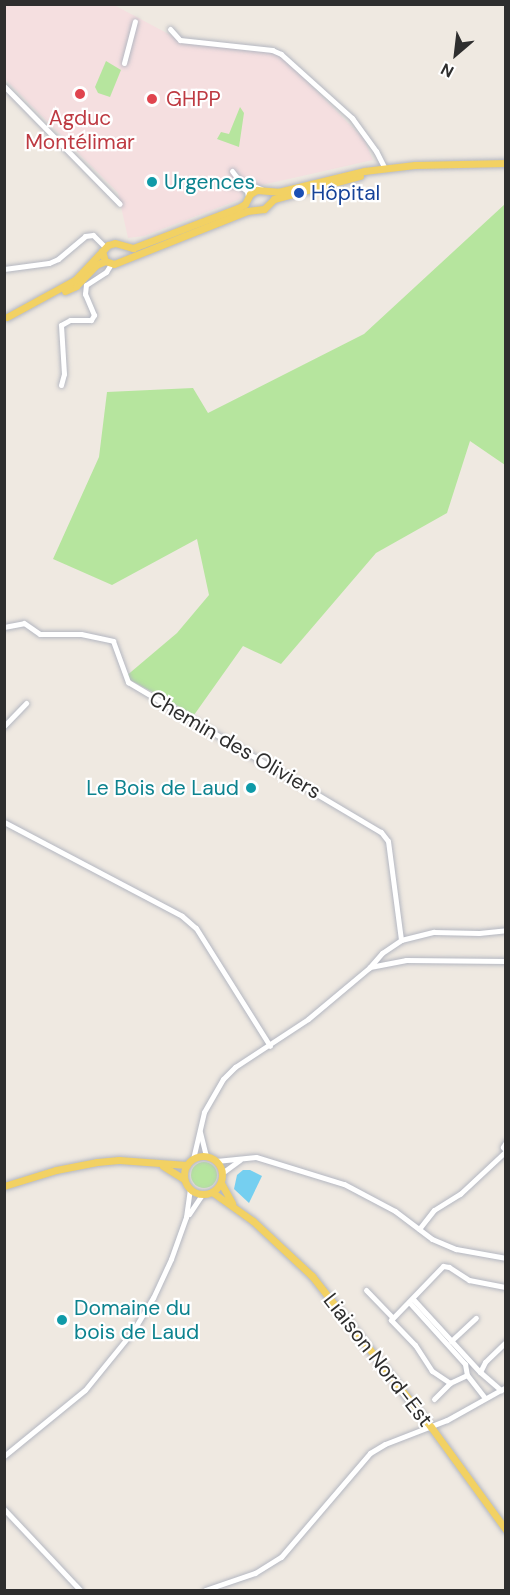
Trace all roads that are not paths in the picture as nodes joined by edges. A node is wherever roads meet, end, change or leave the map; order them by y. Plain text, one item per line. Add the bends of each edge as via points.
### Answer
1 (135, 21) dead end
2 (170, 29) dead end
3 (124, 63) dead end
4 (6, 89) edge
5 (506, 163) edge
6 (385, 169) junction
7 (232, 171) dead end
8 (226, 184) dead end
9 (265, 191) junction
10 (247, 198) junction
11 (271, 201) junction
12 (120, 204) dead end
13 (251, 210) junction
14 (122, 247) junction
15 (103, 249) junction
16 (122, 258) junction
17 (108, 262) junction
18 (4, 269) edge
19 (6, 318) edge
20 (61, 385) dead end
21 (4, 627) edge
22 (26, 703) dead end
23 (4, 726) edge
24 (4, 822) edge
25 (506, 930) edge
26 (401, 940) junction
27 (506, 961) edge
28 (369, 968) junction
29 (270, 1046) junction
30 (200, 1129) junction
31 (506, 1142) edge
32 (506, 1151) edge
33 (206, 1156) junction
34 (243, 1158) junction
35 (193, 1159) junction
36 (216, 1161) junction
37 (161, 1165) junction
38 (187, 1165) junction
39 (222, 1173) junction
40 (184, 1179) junction
41 (221, 1183) junction
42 (4, 1186) edge
43 (190, 1190) junction
44 (212, 1192) junction
45 (202, 1195) junction
46 (234, 1205) junction
47 (186, 1217) junction
48 (419, 1229) junction
49 (506, 1258) edge
50 (506, 1287) edge
51 (366, 1290) dead end
52 (411, 1300) junction
53 (392, 1317) junction
54 (476, 1318) dead end
55 (451, 1341) junction
56 (506, 1342) edge
57 (480, 1372) junction
58 (467, 1375) junction
59 (450, 1383) junction
60 (503, 1388) edge
61 (485, 1398) junction
62 (434, 1399) dead end
63 (431, 1427) junction
64 (4, 1456) edge
65 (4, 1509) edge
66 (506, 1530) edge
67 (80, 1590) edge
68 (206, 1590) edge

1 - 3 street
2 - 6 street via 180,40 281,54 352,118
4 - 12 street
5 - 6 main road via 440,163
6 - 9 main road
6 - 11 main road
7 - 9 street via 239,180
8 - 10 street via 239,185 247,191
9 - 10 main road
9 - 11 main road
10 - 13 main road
10 - 14 main road via 238,208 133,248
11 - 13 main road via 264,209
13 - 16 main road
14 - 15 main road via 115,243
14 - 16 main road
15 - 17 main road
15 - 18 street via 93,235 85,236 49,263
15 - 19 main road via 75,280
16 - 17 main road
17 - 19 main road via 96,265 76,286
17 - 20 street via 106,272 87,285 85,294 94,315 91,320 70,320 61,325
21 - 26 street, Chemin des Oliviers via 24,623 40,634 81,634 113,642 128,682 381,832 388,841
22 - 23 street
24 - 29 street via 182,916 196,928
25 - 26 street via 435,932
26 - 28 street
27 - 28 street via 406,960
28 - 29 street
29 - 30 street via 223,1079 204,1112
30 - 33 street
30 - 35 street
31 - 32 street
32 - 48 street via 460,1194 434,1210
33 - 35 main road
33 - 36 main road
34 - 36 street
34 - 39 street
34 - 48 street via 274,1161 344,1184 395,1211
35 - 38 main road
36 - 39 main road
37 - 38 main road
37 - 40 main road
37 - 42 main road via 119,1160 97,1162
38 - 40 main road
39 - 41 main road
40 - 43 main road
41 - 44 main road
41 - 46 main road, Liaison Nord-Est
43 - 45 main road
43 - 47 street
44 - 45 main road
44 - 46 main road, Liaison Nord-Est
45 - 47 street
46 - 63 main road, Liaison Nord-Est via 312,1276
47 - 64 street via 153,1298 124,1344 85,1390
48 - 49 street via 456,1249
50 - 52 street via 469,1280 443,1266
51 - 53 street
52 - 53 street
52 - 55 street
52 - 58 street via 465,1364
53 - 59 street via 432,1371
54 - 55 street
55 - 57 street
56 - 57 street
57 - 60 street
58 - 59 street
58 - 61 street
59 - 62 street
60 - 61 street
61 - 63 street
63 - 66 main road, Liaison Nord-Est
63 - 68 street via 385,1444 365,1457 300,1536 270,1564
65 - 67 street

